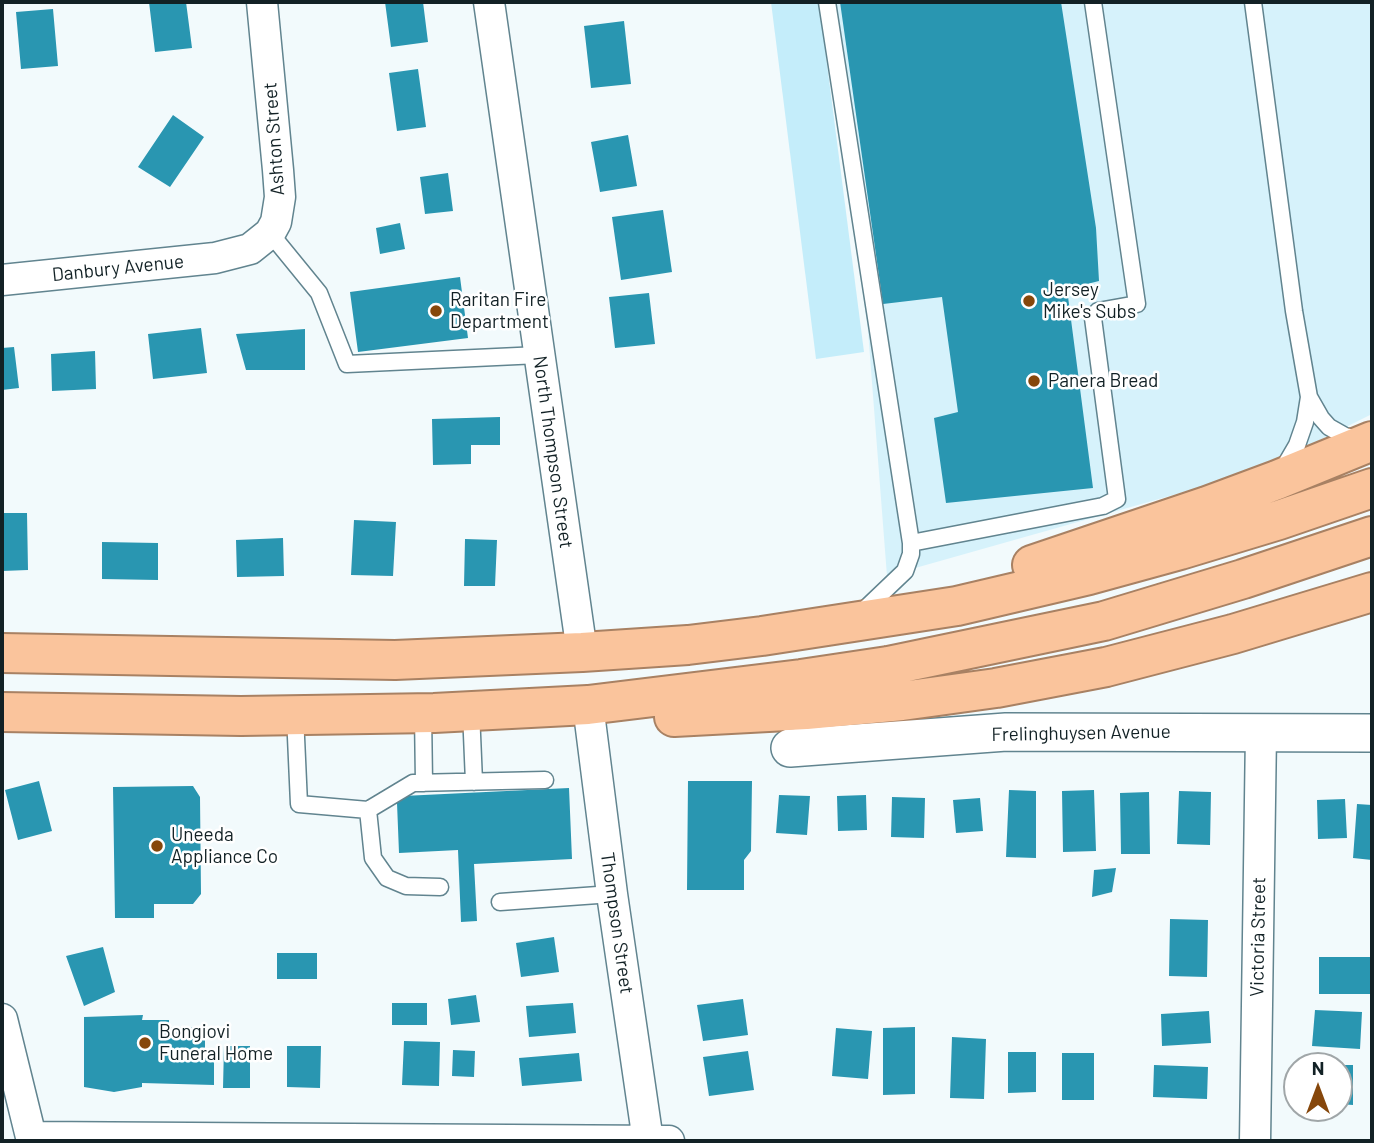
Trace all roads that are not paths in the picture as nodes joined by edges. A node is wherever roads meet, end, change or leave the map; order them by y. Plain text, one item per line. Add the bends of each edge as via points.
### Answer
1 (261, 2) edge
2 (489, 2) edge
3 (827, 2) edge
4 (1093, 2) edge
5 (1253, 2) edge
6 (270, 233) junction
7 (2, 280) edge
8 (539, 355) junction
9 (1309, 397) junction
10 (1372, 441) edge
11 (1277, 480) junction
12 (1372, 488) edge
13 (1372, 536) edge
14 (911, 543) junction
15 (1372, 592) edge
16 (855, 618) junction
17 (802, 630) junction
18 (582, 652) junction
19 (2, 653) edge
20 (588, 705) junction
21 (471, 711) junction
22 (2, 712) edge
23 (423, 713) junction
24 (295, 715) junction
25 (1261, 732) junction
26 (1372, 733) edge
27 (790, 748) dead end
28 (545, 780) dead end
29 (474, 782) junction
30 (424, 783) junction
31 (368, 810) junction
32 (440, 887) dead end
33 (612, 894) junction
34 (500, 902) dead end
35 (2, 1019) edge
36 (32, 1139) edge
37 (648, 1141) edge
38 (669, 1141) edge
39 (1255, 1141) edge

1 - 6 street, Ashton Street via 280,197
2 - 8 street, North Thompson Street
3 - 14 lane
4 - 14 lane via 1137,304 1098,311 1093,318 1117,499 1103,506
5 - 9 lane
6 - 7 street, Danbury Avenue via 250,249 215,258
6 - 8 lane via 319,293 347,363
8 - 18 street, North Thompson Street
9 - 10 lane via 1329,427 1345,436
9 - 11 lane via 1297,445
10 - 11 highway
11 - 16 highway via 997,578
12 - 17 highway via 1089,575 957,606
13 - 20 highway via 1104,621 1002,643 888,666
14 - 16 lane via 905,571
15 - 20 highway via 1106,667 996,688 806,710 671,718
16 - 17 highway
17 - 18 highway via 688,645
18 - 19 highway via 395,660
20 - 21 highway
20 - 33 street, Thompson Street
21 - 23 highway
21 - 29 lane
22 - 24 highway
23 - 24 highway
23 - 30 lane
24 - 31 lane via 299,804
25 - 26 street, Frelinghuysen Avenue
25 - 27 street, Frelinghuysen Avenue via 1006,732
25 - 39 street, Victoria Street
28 - 29 lane
29 - 30 lane
30 - 31 lane via 413,783
31 - 32 lane via 373,858 387,878 406,886
33 - 34 lane
33 - 37 street, Thompson Street
35 - 36 street
36 - 37 street
37 - 38 street

